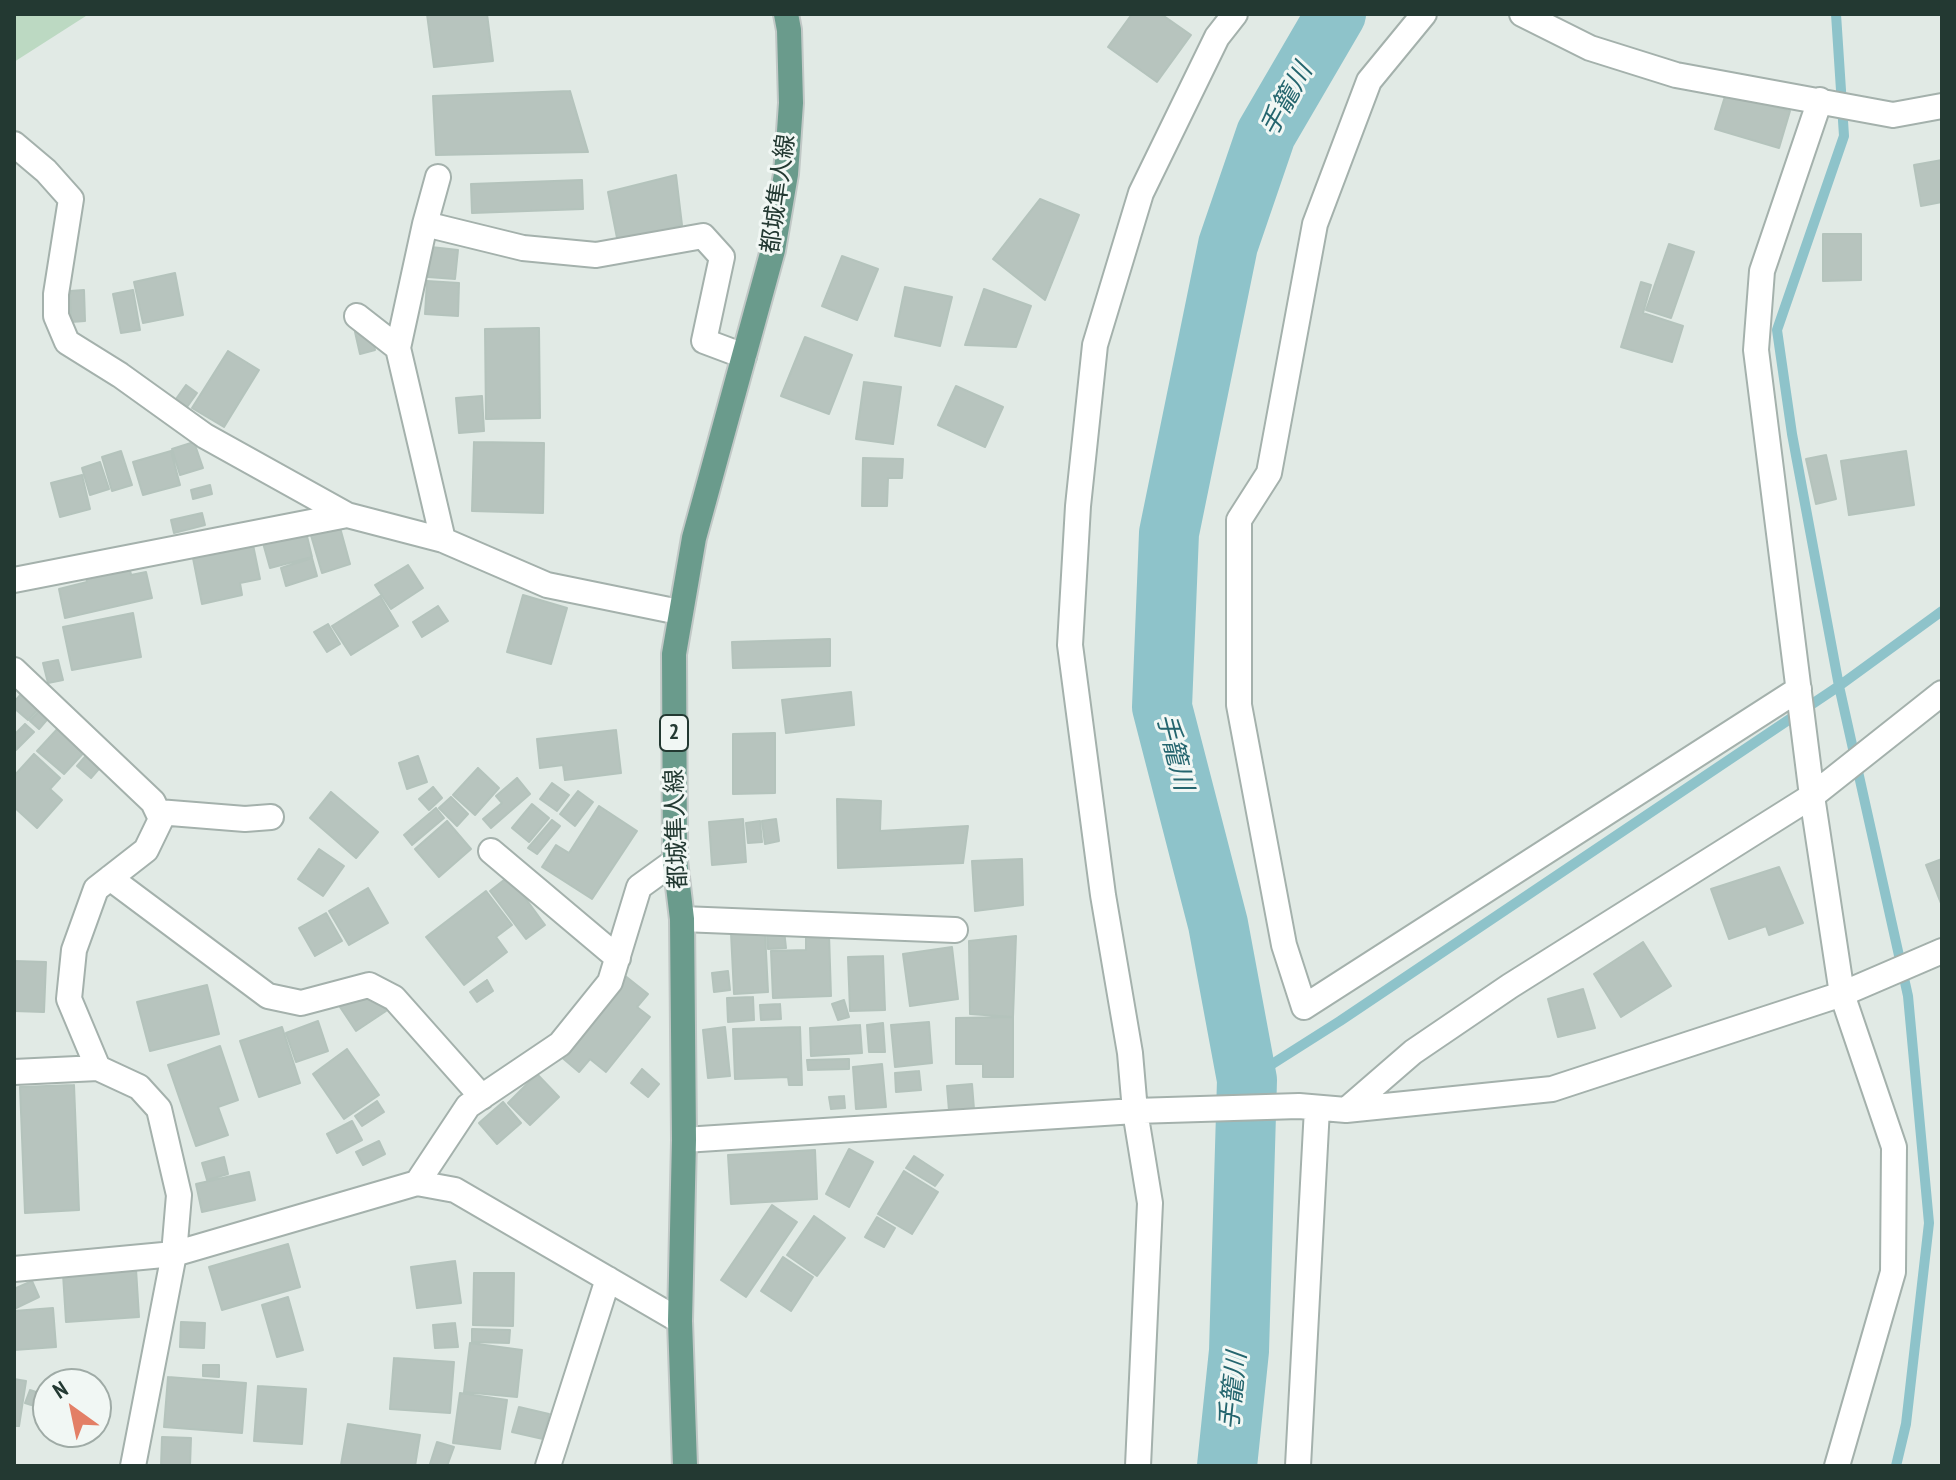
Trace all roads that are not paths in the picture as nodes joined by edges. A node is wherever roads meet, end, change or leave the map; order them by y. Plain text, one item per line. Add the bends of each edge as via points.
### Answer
1 (786, 14) edge
2 (1235, 14) edge
3 (1424, 14) edge
4 (1522, 14) edge
5 (1822, 101) junction
6 (1942, 106) edge
7 (14, 144) edge
8 (438, 177) dead end
9 (425, 224) junction
10 (357, 316) dead end
11 (398, 348) junction
12 (744, 356) junction
13 (347, 515) junction
14 (443, 540) junction
15 (14, 580) edge
16 (679, 612) junction
17 (14, 670) edge
18 (1799, 689) junction
19 (1942, 693) edge
20 (1812, 796) junction
21 (158, 812) junction
22 (271, 817) dead end
23 (491, 851) dead end
24 (675, 861) junction
25 (110, 878) junction
26 (682, 919) junction
27 (955, 930) dead end
28 (1933, 955) edge
29 (618, 958) junction
30 (1842, 994) junction
31 (98, 1068) junction
32 (14, 1072) edge
33 (482, 1097) junction
34 (1308, 1107) junction
35 (1346, 1110) junction
36 (1135, 1111) junction
37 (684, 1140) junction
38 (417, 1183) junction
39 (174, 1254) junction
40 (14, 1269) edge
41 (608, 1279) junction
42 (680, 1321) junction
43 (133, 1466) edge
44 (548, 1466) edge
45 (685, 1466) edge
46 (1138, 1466) edge
47 (1298, 1466) edge
48 (1837, 1466) edge

1 - 12 main road, 都城隼人線 / 2 via 791,103 786,174 773,250
2 - 36 street via 1217,37 1141,193 1095,345 1078,506 1070,645
3 - 18 street via 1369,81 1315,224 1269,473 1239,520 1239,705 1284,945 1304,1007
4 - 5 street via 1590,48 1676,75
5 - 6 street via 1893,115
5 - 18 street via 1762,271 1756,350
7 - 13 street via 71,199 56,294 56,316 67,342 205,436
8 - 9 street
9 - 11 street
9 - 12 street via 523,248 596,255 703,236 722,257 704,341
10 - 11 street
11 - 14 street
12 - 16 main road, 都城隼人線 / 2
13 - 14 street
13 - 15 street
14 - 16 street via 547,585
16 - 24 main road, 都城隼人線 / 2 via 674,654
17 - 21 street
18 - 20 street
19 - 20 street
20 - 30 street
20 - 35 street via 1510,986 1413,1052
21 - 22 street
21 - 25 street via 161,819 146,850
23 - 29 street
24 - 26 main road, 都城隼人線 / 2
24 - 29 street via 639,887
25 - 31 street via 96,889 74,950 69,999
25 - 33 street via 268,996 301,1003 369,985 394,998
26 - 27 street
26 - 37 main road, 都城隼人線 / 2
28 - 30 street
29 - 33 street via 610,982 560,1044
30 - 35 street via 1552,1089
30 - 48 street via 1894,1147 1893,1272
31 - 32 street
31 - 39 street via 139,1087 159,1109 179,1195
33 - 38 street via 468,1106
34 - 35 street
34 - 36 street
34 - 47 street
36 - 37 street
36 - 46 street via 1150,1203
37 - 42 main road, 都城隼人線 / 2
38 - 39 street
38 - 41 street via 455,1190
39 - 40 street
39 - 43 street
41 - 42 street
41 - 44 street
42 - 45 main road, 都城隼人線 / 2

